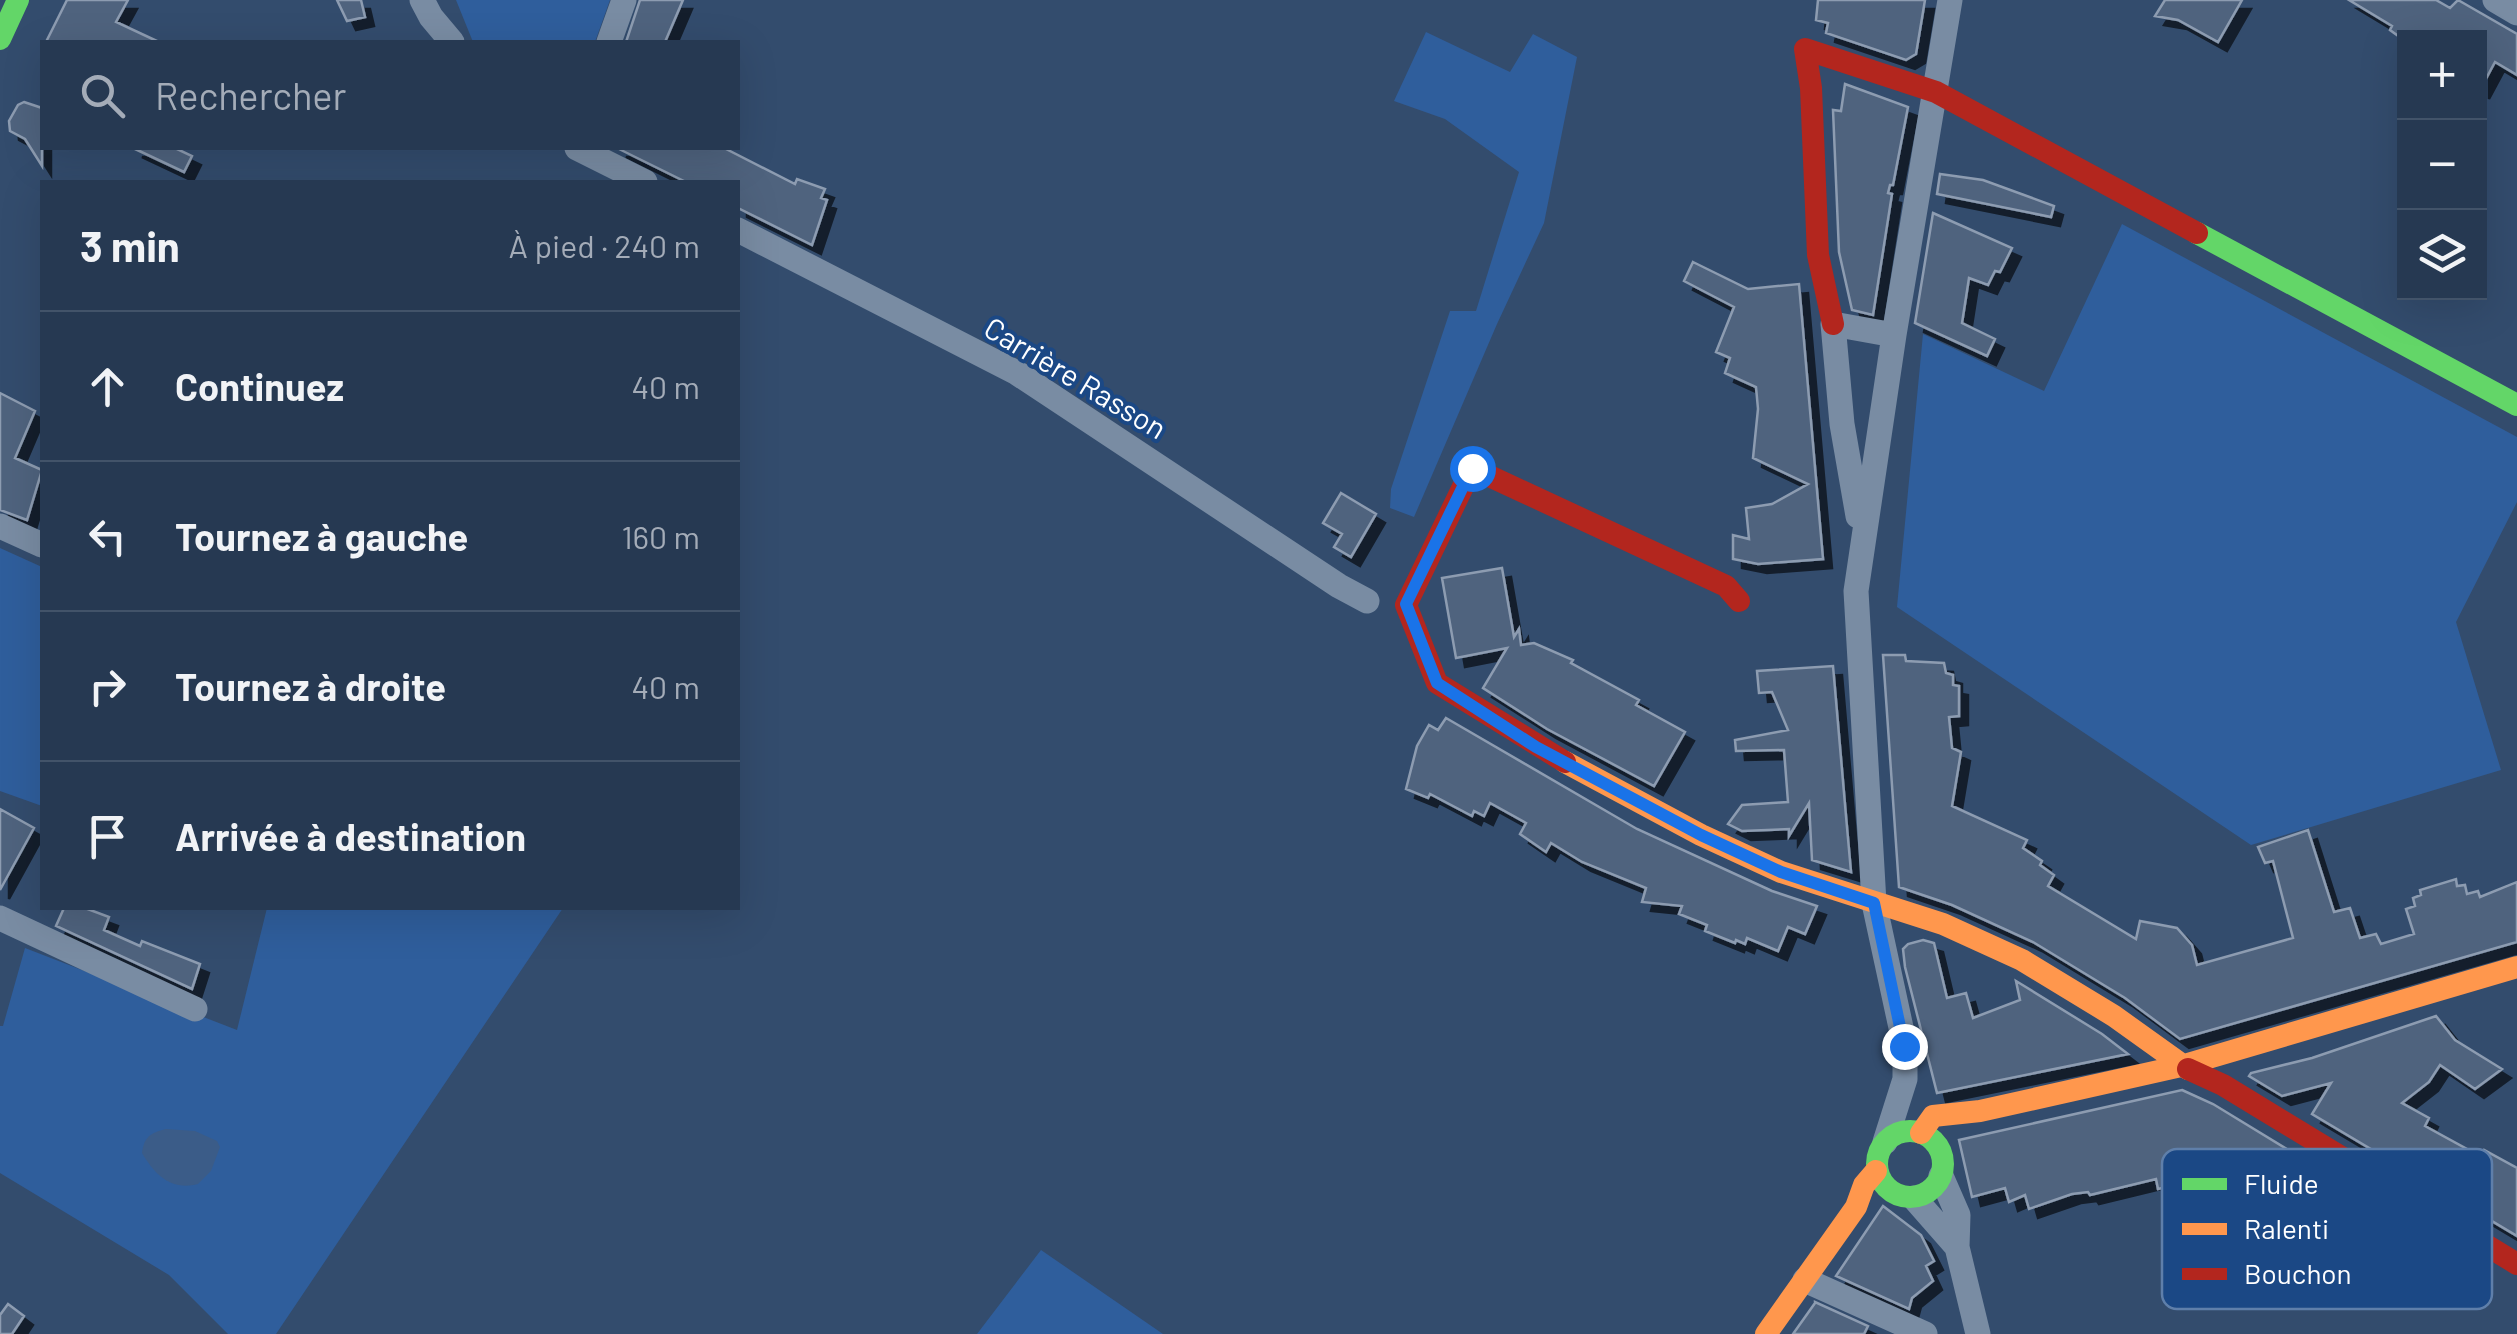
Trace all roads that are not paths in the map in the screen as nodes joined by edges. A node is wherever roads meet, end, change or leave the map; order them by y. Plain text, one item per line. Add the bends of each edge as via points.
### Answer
1 (18, 0) edge
2 (422, 0) edge
3 (624, 0) edge
4 (1950, 0) edge
5 (2496, 0) edge
6 (2517, 13) edge
7 (0, 39) edge
8 (450, 40) edge
9 (610, 40) edge
10 (1936, 92) junction
11 (581, 150) edge
12 (641, 180) edge
13 (740, 231) edge
14 (1833, 324) junction
15 (1894, 335) junction
16 (2517, 405) edge
17 (0, 526) edge
18 (1862, 539) junction
19 (40, 544) edge
20 (1368, 600) dead end
21 (1740, 601) dead end
22 (1874, 903) junction
23 (0, 918) edge
24 (2517, 967) edge
25 (195, 1009) dead end
26 (2181, 1066) junction
27 (1905, 1079) junction
28 (1925, 1136) junction
29 (1884, 1142) junction
30 (2328, 1149) edge
31 (1876, 1171) junction
32 (1941, 1176) junction
33 (1902, 1195) junction
34 (1856, 1207) junction
35 (1958, 1247) junction
36 (2492, 1249) edge
37 (2517, 1264) edge
38 (1805, 1280) junction
39 (1766, 1334) edge
40 (1926, 1334) edge
41 (1978, 1334) edge

1 - 7 street
2 - 8 street
3 - 9 street
4 - 10 street
5 - 6 street
10 - 14 street via 1805,49 1818,256
10 - 15 street
10 - 16 street
11 - 12 street
13 - 20 street, Carrière Rasson via 1016,373
14 - 15 street
14 - 18 street
15 - 18 street
17 - 19 street
18 - 22 street via 1856,591
21 - 22 street via 1726,586 1472,468 1406,604 1437,683 1536,747 1781,872
22 - 26 street via 2022,960
22 - 27 street
23 - 25 street
24 - 26 street
26 - 28 street via 1980,1112
26 - 30 street
27 - 28 street
27 - 29 street
28 - 29 street via 1900,1132
28 - 32 street via 1943,1160
29 - 31 street
31 - 33 street
31 - 34 street
32 - 33 street via 1930,1192
32 - 35 street via 1958,1215
33 - 34 street
33 - 35 street
34 - 38 street
35 - 41 street
36 - 37 street
38 - 39 street
38 - 40 street

